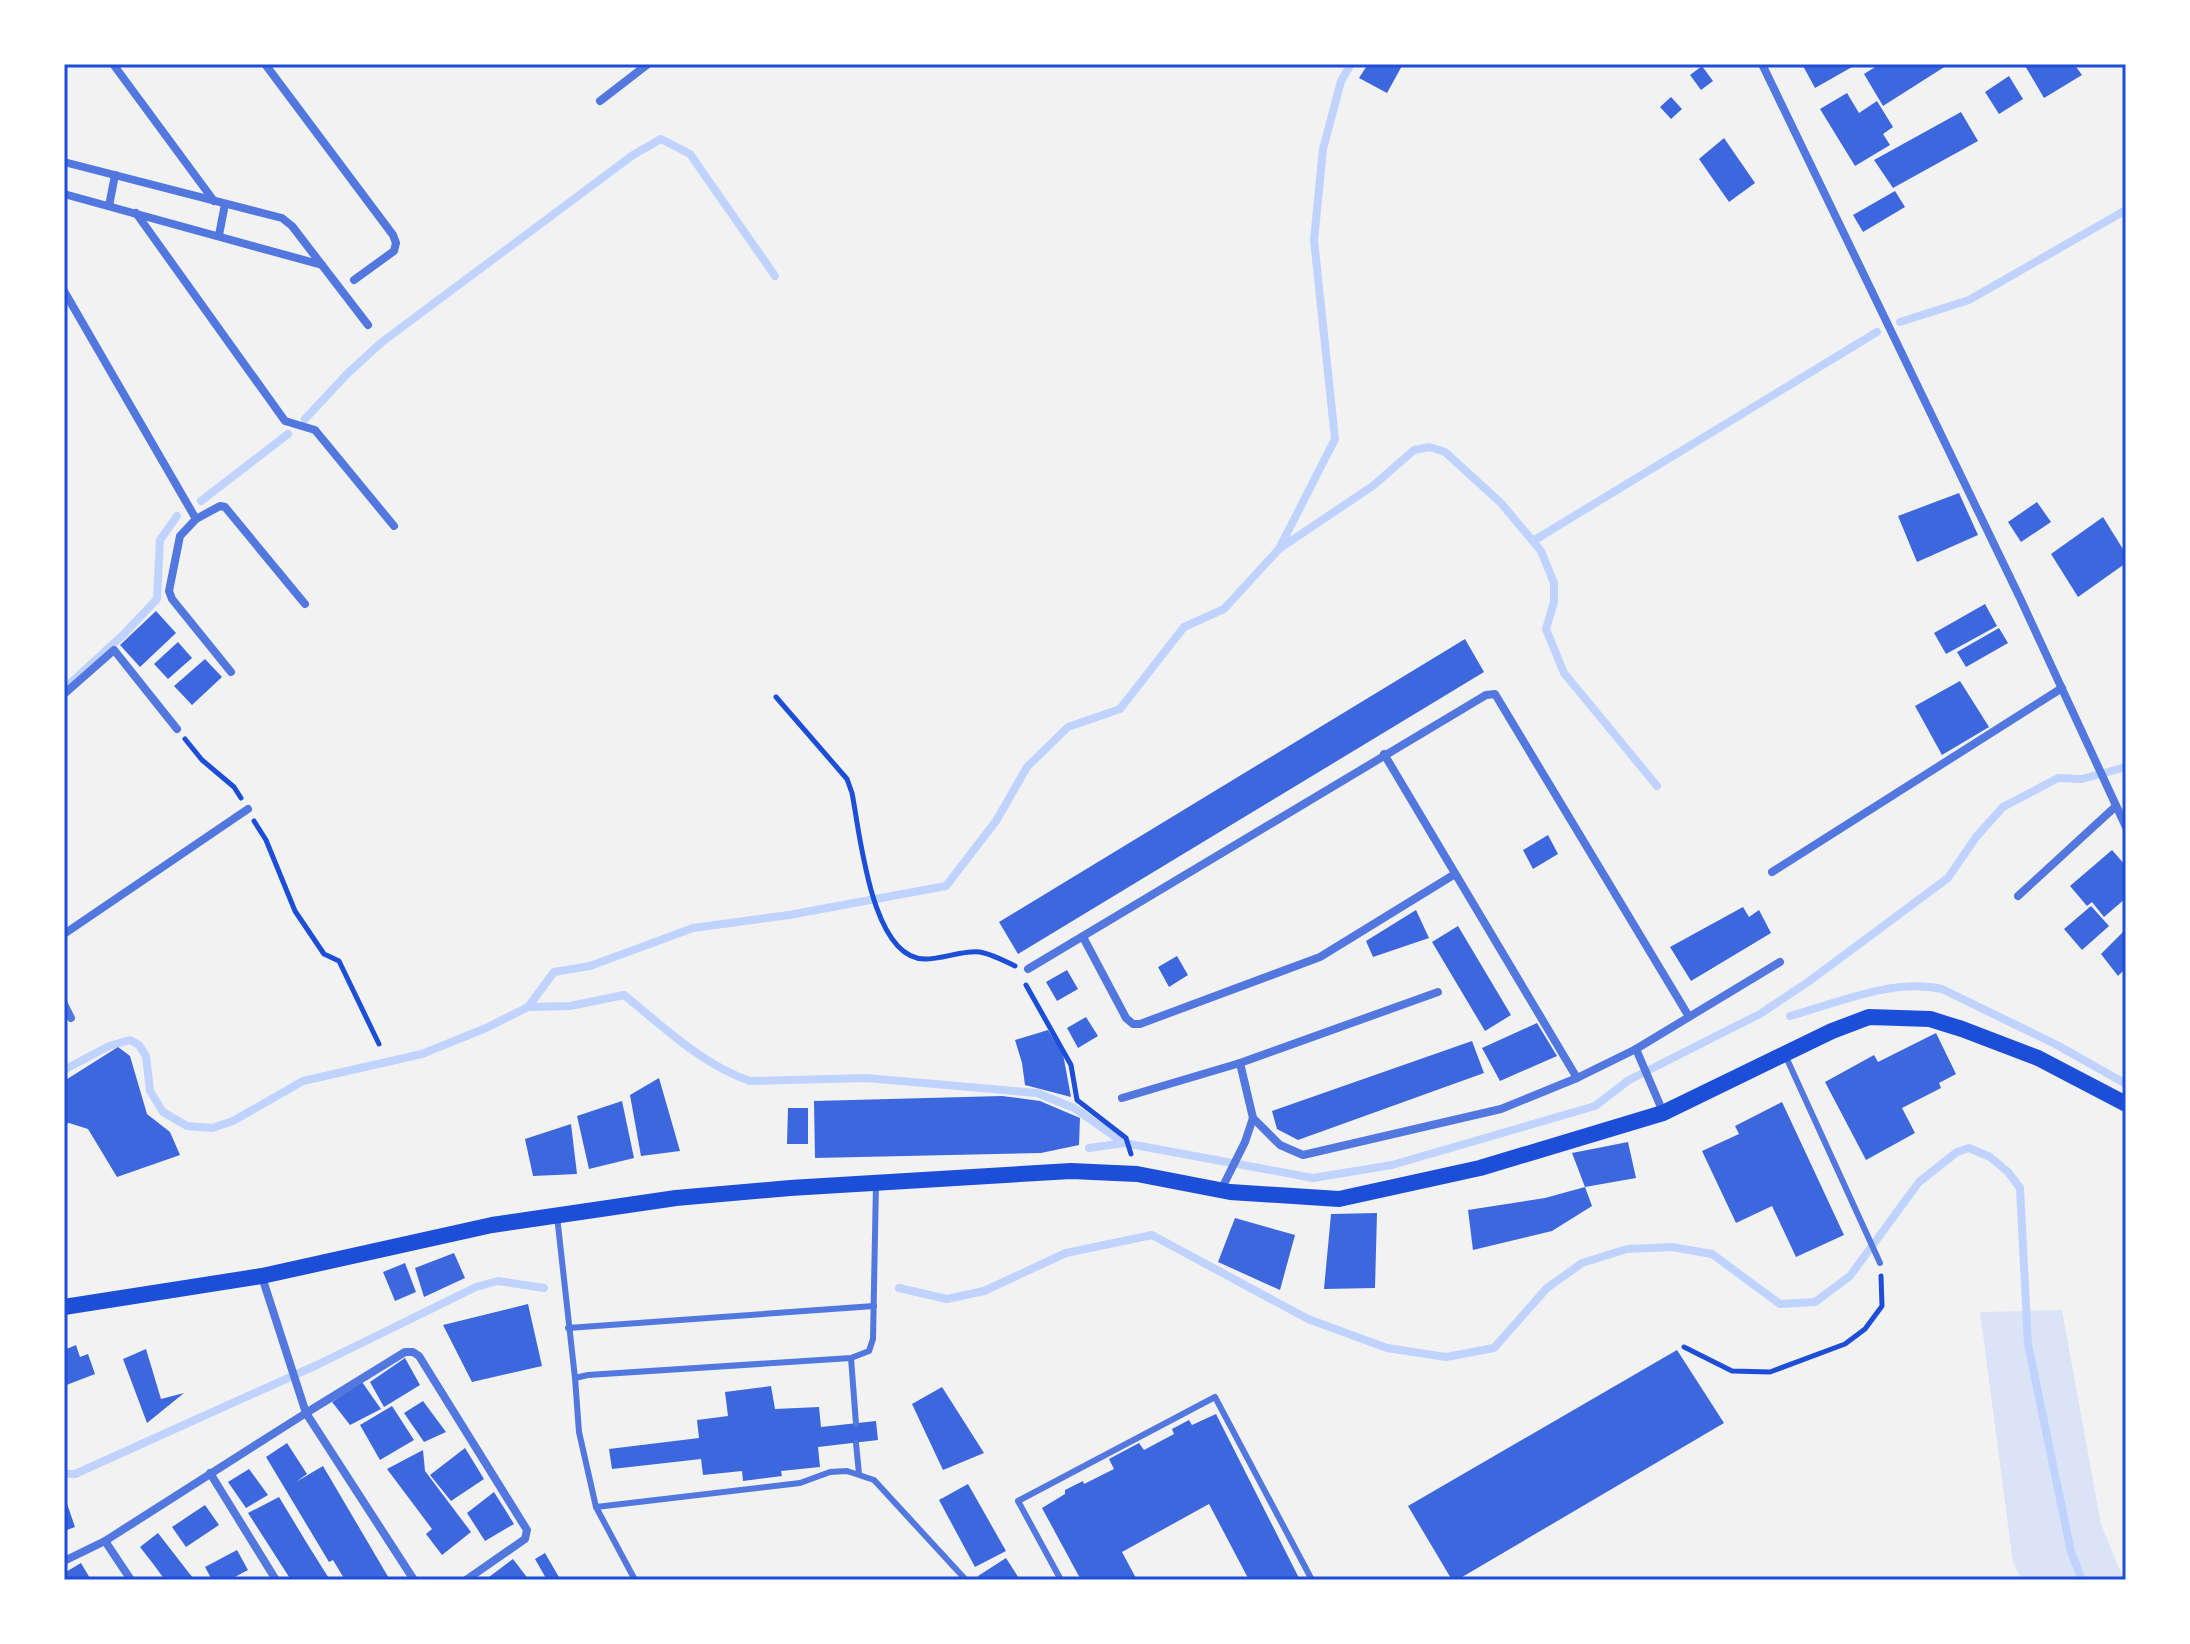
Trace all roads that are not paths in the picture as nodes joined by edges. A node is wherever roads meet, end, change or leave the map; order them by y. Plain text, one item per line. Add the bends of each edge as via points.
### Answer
1 (113, 64) edge
2 (265, 64) edge
3 (648, 64) edge
4 (1762, 64) edge
5 (600, 101) dead end
6 (64, 162) edge
7 (115, 175) junction
8 (64, 194) edge
9 (214, 201) junction
10 (225, 204) junction
11 (109, 206) junction
12 (136, 213) junction
13 (219, 235) junction
14 (323, 265) junction
15 (354, 280) dead end
16 (64, 291) edge
17 (368, 325) dead end
18 (196, 519) junction
19 (394, 526) dead end
20 (305, 604) dead end
21 (231, 672) dead end
22 (2062, 688) junction
23 (64, 694) edge
24 (177, 729) road end
25 (1384, 754) junction
26 (2115, 807) junction
27 (248, 809) road end
28 (2126, 827) edge
29 (1772, 872) dead end
30 (1455, 874) junction
31 (2018, 896) dead end
32 (64, 934) edge
33 (1083, 937) junction
34 (1780, 962) dead end
35 (1028, 969) dead end
36 (1438, 992) dead end
37 (64, 1004) edge
38 (1688, 1015) junction
39 (71, 1018) dead end
40 (1636, 1049) junction
41 (1784, 1054) junction
42 (1240, 1063) junction
43 (1577, 1078) junction
44 (1122, 1098) dead end
45 (2126, 1104) edge
46 (1663, 1113) junction
47 (1253, 1118) junction
48 (876, 1182) junction
49 (1220, 1191) junction
50 (557, 1216) junction
51 (1880, 1263) road end
52 (262, 1276) junction
53 (874, 1306) junction
54 (64, 1307) edge
55 (568, 1328) junction
56 (851, 1358) junction
57 (575, 1378) junction
58 (306, 1413) junction
59 (856, 1424) dead end
60 (856, 1443) dead end
61 (210, 1473) junction
62 (859, 1474) junction
63 (596, 1507) junction
64 (105, 1541) junction
65 (64, 1561) edge
66 (131, 1580) edge
67 (276, 1580) edge
68 (414, 1580) edge
69 (466, 1580) edge
70 (635, 1580) edge
71 (966, 1580) edge
72 (1061, 1580) edge
73 (1312, 1580) edge

1 - 9 street
2 - 15 street via 393,235 394,251
3 - 5 street
4 - 22 street
6 - 7 street
7 - 9 street
7 - 11 street
8 - 11 street
9 - 10 street
10 - 13 street
10 - 14 street via 282,218
11 - 12 street
12 - 13 street
12 - 19 street via 285,421 315,430
13 - 14 street
14 - 17 street
16 - 18 street
18 - 20 street via 220,506 229,511
18 - 21 street via 180,536 169,591
22 - 26 street
22 - 29 street
23 - 24 street via 114,650
25 - 30 street
25 - 33 street
25 - 38 street via 1495,694
26 - 28 street
26 - 31 street
27 - 32 street
30 - 33 street via 1320,957 1140,1024 1126,1018
30 - 43 street
33 - 35 street
34 - 38 street
36 - 42 street
37 - 39 street
38 - 40 street
40 - 43 street
40 - 46 street
41 - 45 main road via 1869,1017 1930,1019 2038,1058
41 - 46 main road
41 - 51 lane
42 - 44 street
42 - 47 street
43 - 47 street via 1501,1109 1303,1155 1280,1145
46 - 49 main road via 1494,1164 1339,1199
47 - 49 street
48 - 49 main road via 1107,1171
48 - 50 main road via 676,1198
48 - 53 lane
50 - 52 main road via 492,1225
50 - 55 lane
52 - 54 main road
52 - 58 street
53 - 55 lane
53 - 56 lane via 869,1351
55 - 57 lane
56 - 57 lane
56 - 59 lane
57 - 63 lane via 579,1432
58 - 61 street
58 - 68 street
58 - 69 street via 405,1352 419,1356 527,1530 525,1539
60 - 62 lane
61 - 64 street
61 - 67 street
62 - 63 lane via 830,1472 800,1483
62 - 71 lane via 874,1480
63 - 70 lane
64 - 65 street
64 - 66 street
72 - 73 lane via 1018,1501 1215,1397

